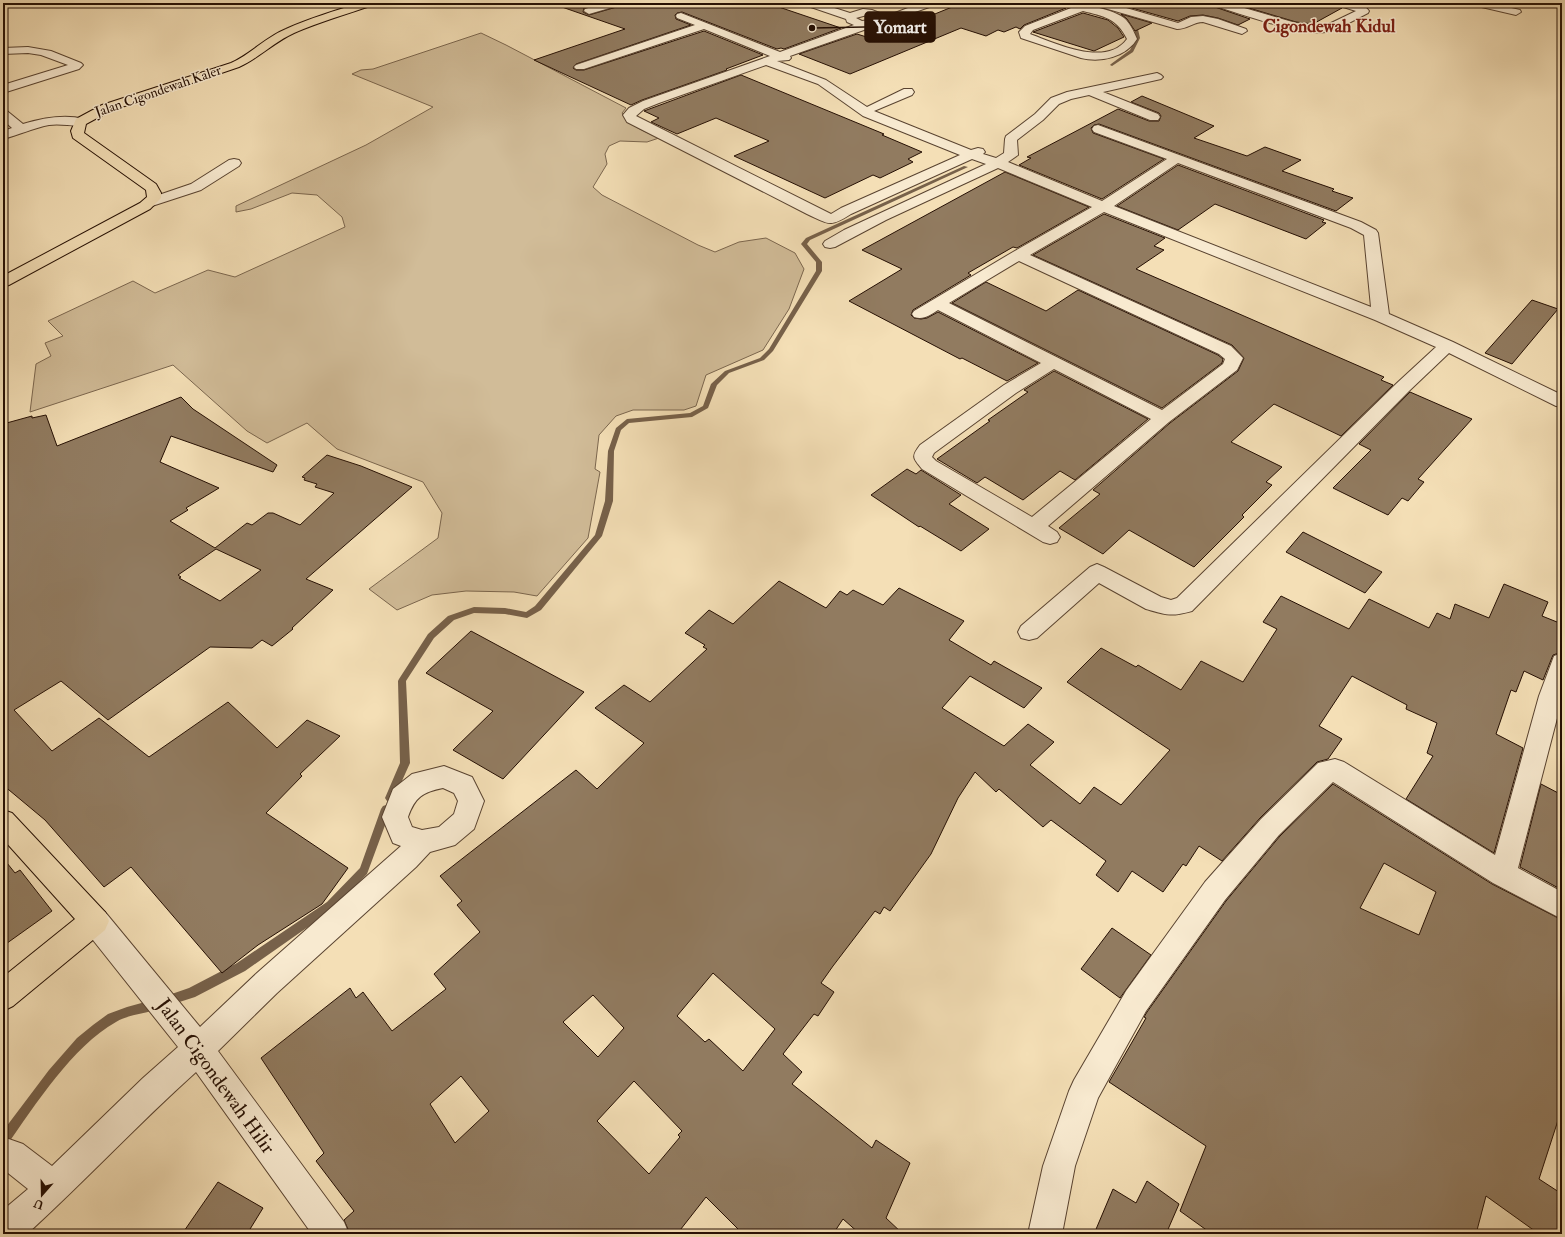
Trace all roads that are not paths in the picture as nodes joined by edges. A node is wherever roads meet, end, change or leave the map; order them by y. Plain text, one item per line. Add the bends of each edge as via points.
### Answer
1 (369, 3) edge
2 (616, 3) edge
3 (809, 3) edge
4 (836, 3) edge
5 (931, 3) edge
6 (1063, 3) edge
7 (1098, 3) edge
8 (1216, 3) edge
9 (1341, 3) edge
10 (1477, 3) edge
11 (886, 8) dead end
12 (1081, 8) junction
13 (589, 11) dead end
14 (1516, 12) dead end
15 (868, 13) junction
16 (681, 16) dead end
17 (851, 17) junction
18 (882, 21) junction
19 (868, 24) junction
20 (704, 26) junction
21 (1242, 31) dead end
22 (3, 51) edge
23 (780, 56) junction
24 (767, 61) junction
25 (580, 67) dead end
26 (1157, 77) dead end
27 (3, 89) edge
28 (908, 92) dead end
29 (1092, 92) junction
30 (872, 108) junction
31 (3, 114) edge
32 (1154, 117) dead end
33 (80, 122) junction
34 (21, 129) junction
35 (1098, 129) dead end
36 (3, 135) edge
37 (984, 157) junction
38 (1176, 159) junction
39 (234, 163) dead end
40 (152, 202) junction
41 (1104, 206) junction
42 (834, 220) junction
43 (855, 227) junction
44 (830, 244) dead end
45 (1018, 255) junction
46 (3, 282) edge
47 (939, 304) junction
48 (920, 314) dead end
49 (1381, 317) junction
50 (1447, 346) junction
51 (1054, 362) junction
52 (1562, 402) edge
53 (1163, 418) junction
54 (1029, 632) dead end
55 (1562, 662) edge
56 (3, 821) edge
57 (422, 842) dead end
58 (1503, 874) junction
59 (1562, 906) edge
60 (95, 921) junction
61 (3, 996) edge
62 (191, 1039) junction
63 (7, 1154) edge
64 (53, 1188) junction
65 (3, 1233) edge
66 (332, 1234) edge
67 (1045, 1234) edge

1 - 33 main road, Jalan Cigondewah Kaler via 290,31 235,65 106,108
2 - 13 street
3 - 17 street
4 - 15 street
5 - 18 street
6 - 12 street
7 - 21 street via 1177,26 1186,26 1195,19 1203,19
8 - 9 street via 1295,26 1324,29 1364,12 1362,9
10 - 14 street
11 - 15 street
12 - 12 street via 1119,20 1127,28 1132,40 1130,45 1111,54 1094,57 1025,36 1024,32 1029,28
15 - 17 street
15 - 18 street via 879,15 883,18
16 - 20 street
17 - 19 street via 854,22
18 - 19 street
19 - 23 street
20 - 23 street
20 - 25 street
22 - 27 street via 29,50 57,56 76,65
23 - 24 street
23 - 30 street via 835,78
24 - 37 street via 822,82 867,113
24 - 42 street via 645,105 629,115 631,119 805,208
26 - 29 street
28 - 30 street
29 - 32 street
29 - 37 street via 1067,96 1055,101 1011,139 1011,155
30 - 37 street
31 - 34 street
33 - 34 street via 69,119 57,120
33 - 40 main road, Jalan Cigondewah Kaler via 78,135 151,186 156,194
34 - 36 street
35 - 38 street
37 - 41 street
37 - 42 street via 846,211
37 - 43 street
38 - 41 street
38 - 49 street via 1356,225 1371,233 1374,241
39 - 40 street via 196,187
40 - 46 main road
41 - 45 street
41 - 49 street
42 - 43 street
43 - 44 street
45 - 47 street
45 - 53 street via 1225,350 1234,358 1231,366
47 - 48 street
47 - 51 street
49 - 50 street
50 - 52 street
50 - 54 street via 1184,605 1171,608 1154,603 1097,572
51 - 53 street
51 - 53 street via 1010,389 927,450 923,458 929,465 1042,532
55 - 58 street
56 - 60 main road
57 - 62 street via 268,983
58 - 59 street
58 - 67 street via 1336,770 1327,771 1270,827 1220,885 1136,1001 1085,1091 1059,1166
60 - 61 main road
60 - 62 street, Jalan Cigondewah Hilir
62 - 64 street via 154,1089
62 - 66 street, Jalan Cigondewah Hilir
63 - 64 street
64 - 65 street

